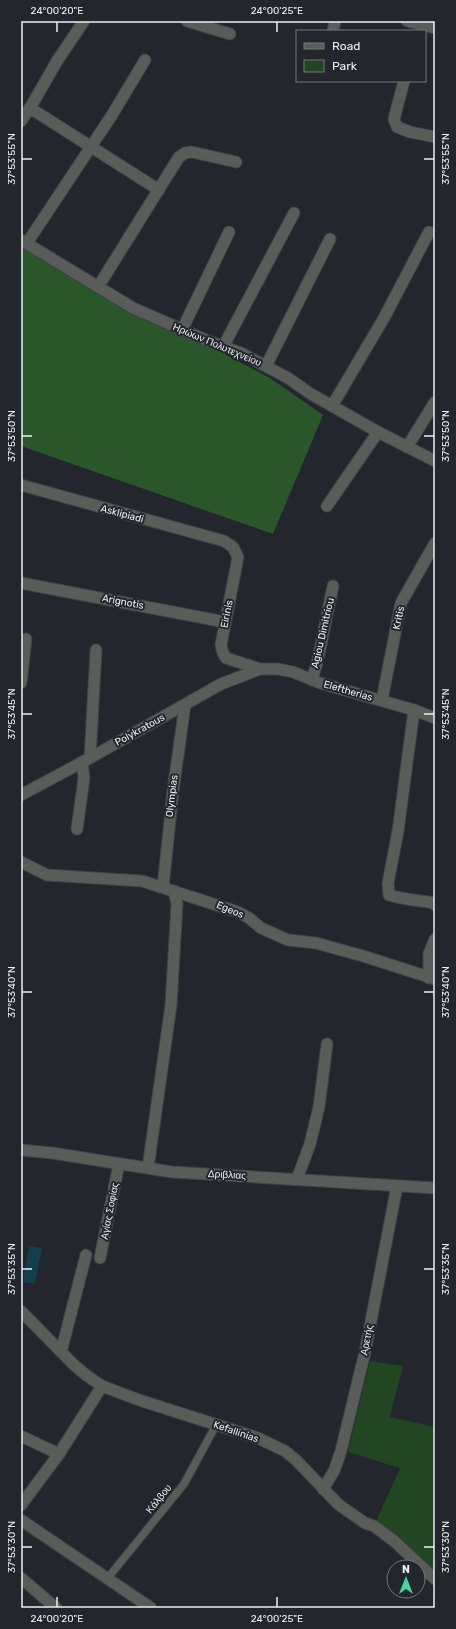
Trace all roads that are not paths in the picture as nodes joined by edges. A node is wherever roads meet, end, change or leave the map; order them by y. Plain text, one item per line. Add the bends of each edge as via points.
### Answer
1 (84, 21) edge
2 (187, 21) edge
3 (407, 21) edge
4 (418, 25) edge
5 (435, 28) edge
6 (230, 34) dead end
7 (145, 60) dead end
8 (404, 82) edge
9 (30, 108) junction
10 (21, 121) edge
11 (435, 137) edge
12 (91, 147) junction
13 (236, 162) dead end
14 (158, 190) junction
15 (294, 213) dead end
16 (229, 232) dead end
17 (429, 232) dead end
18 (330, 239) dead end
19 (24, 241) edge
20 (98, 287) junction
21 (182, 330) junction
22 (223, 347) junction
23 (266, 366) junction
24 (435, 402) edge
25 (332, 406) junction
26 (378, 432) junction
27 (407, 447) junction
28 (435, 461) edge
29 (21, 485) edge
30 (327, 506) dead end
31 (224, 541) joint
32 (435, 543) edge
33 (21, 583) edge
34 (333, 586) dead end
35 (225, 622) junction
36 (26, 639) dead end
37 (96, 650) dead end
38 (260, 669) junction
39 (312, 680) junction
40 (21, 683) edge
41 (382, 700) junction
42 (185, 705) junction
43 (414, 710) junction
44 (435, 718) edge
45 (86, 760) junction
46 (21, 795) edge
47 (77, 829) dead end
48 (21, 862) edge
49 (163, 887) junction
50 (174, 890) junction
51 (435, 905) edge
52 (435, 939) edge
53 (432, 979) edge
54 (328, 1044) dead end
55 (21, 1150) edge
56 (119, 1164) junction
57 (148, 1168) junction
58 (297, 1179) junction
59 (435, 1185) edge
60 (396, 1186) junction
61 (86, 1255) dead end
62 (100, 1258) dead end
63 (21, 1311) edge
64 (61, 1352) junction
65 (102, 1386) junction
66 (216, 1425) junction
67 (21, 1436) edge
68 (59, 1454) junction
69 (323, 1489) junction
70 (21, 1505) edge
71 (21, 1520) edge
72 (21, 1578) edge
73 (107, 1578) junction
74 (435, 1579) edge
75 (56, 1608) edge
76 (151, 1608) edge

1 - 9 street
2 - 6 street
3 - 4 street
4 - 5 street
7 - 12 street
8 - 11 street via 394,119 397,127
9 - 10 street
9 - 12 street
12 - 14 street
12 - 19 street
13 - 14 street via 192,152 185,153 179,157
14 - 20 street
15 - 22 street
16 - 21 street
17 - 25 street via 384,318
18 - 23 street
19 - 20 street, Ηρώων Πολυτεχνείου
20 - 21 street, Ηρώων Πολυτεχνείου via 133,308
21 - 22 street, Ηρώων Πολυτεχνείου
22 - 23 street, Ηρώων Πολυτεχνείου
23 - 25 street, Ηρώων Πολυτεχνείου
24 - 27 street
25 - 26 street, Ηρώων Πολυτεχνείου
26 - 27 street, Ηρώων Πολυτεχνείου
26 - 30 street
27 - 28 street, Ηρώων Πολυτεχνείου
29 - 31 street, Asklipiadi
31 - 35 street, Eirinis via 233,547 238,557
32 - 41 street, Kritis via 401,603
33 - 35 street, Arignotis
34 - 39 street, Agiou Dimitriou
35 - 38 street, Eirinis via 221,645 226,658
36 - 40 street
37 - 45 street
38 - 39 street, Eleftherias via 293,672
38 - 42 street, Polykratous via 221,684
39 - 41 street, Eleftherias
41 - 43 street, Eleftherias
42 - 45 street, Polykratous
42 - 49 street, Olympias
43 - 44 street, Eleftherias
43 - 51 street via 398,831 388,883 389,895
45 - 46 street, Polykratous
45 - 47 street
48 - 49 street, Egeos via 47,875 135,879
49 - 50 street, Egeos
50 - 53 street, Egeos via 238,912 261,928 288,940 316,943
50 - 57 street via 177,904 171,1005
52 - 53 street via 429,954
54 - 58 street via 319,1107 310,1144
55 - 56 street, Δριβλιας
56 - 57 street, Δριβλιας
56 - 62 street, Αγίας Σοφίας
57 - 58 street, Δριβλιας via 172,1172
58 - 60 street, Δριβλιας
59 - 60 street, Δριβλιας
60 - 69 street, Αρετής via 364,1352 341,1451 334,1471
61 - 64 street
63 - 64 street, Kefallinias
64 - 65 street, Kefallinias
65 - 66 street, Kefallinias
65 - 68 street
66 - 69 street, Kefallinias via 258,1438 285,1451
66 - 73 lane, Κάλβου via 184,1484
67 - 68 street
68 - 70 street
69 - 74 street, Kefallinias via 339,1505 394,1541
71 - 73 street
72 - 75 street
73 - 76 street

